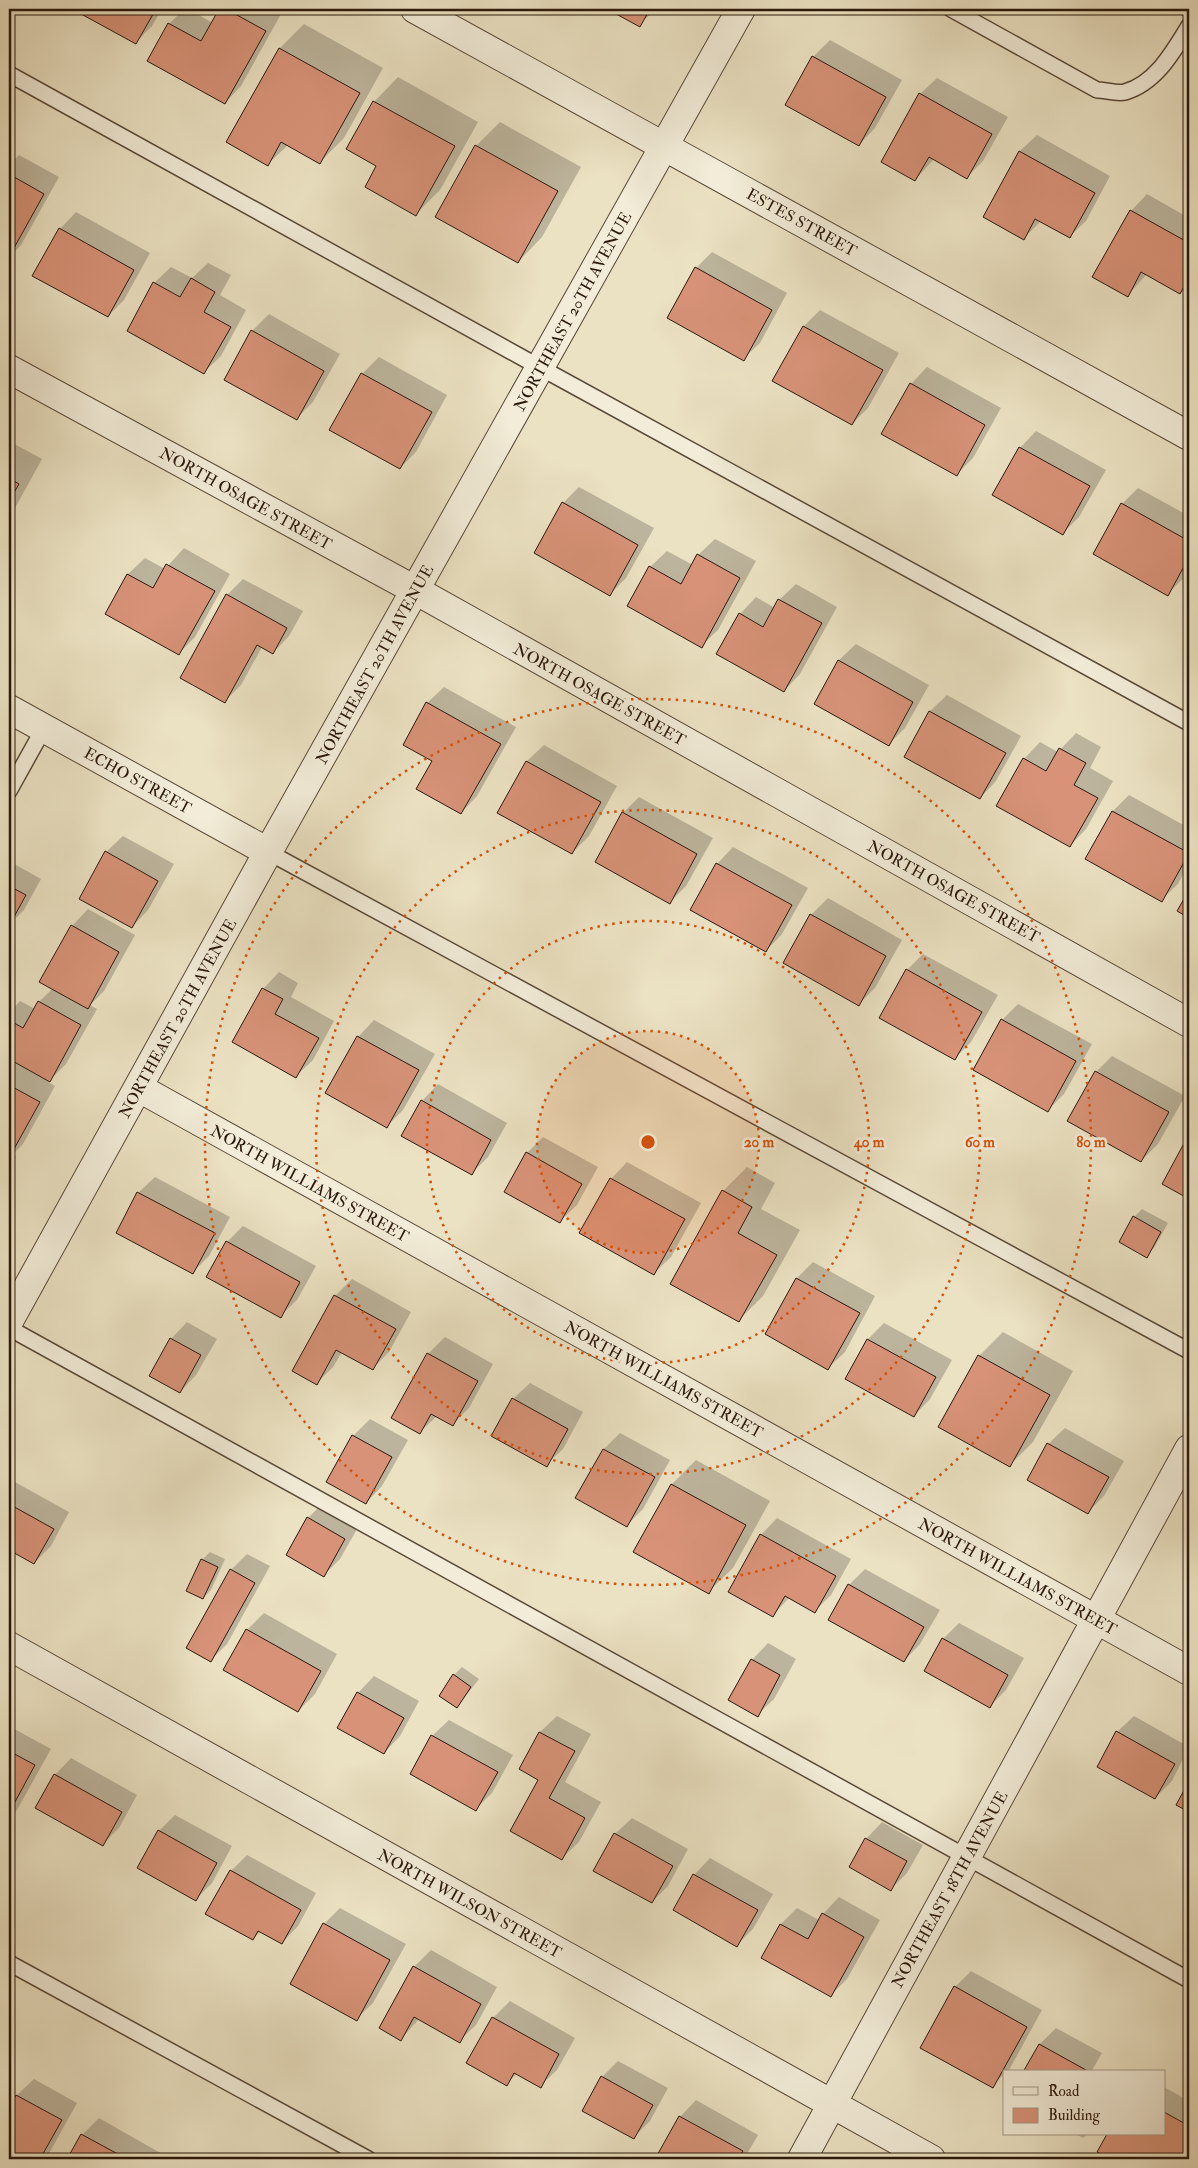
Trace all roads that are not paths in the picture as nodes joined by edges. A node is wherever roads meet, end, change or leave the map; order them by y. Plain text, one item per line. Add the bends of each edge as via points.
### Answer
1 (415, 9) edge
2 (741, 9) edge
3 (951, 9) edge
4 (1189, 26) edge
5 (9, 74) edge
6 (665, 146) junction
7 (541, 368) junction
8 (9, 369) edge
9 (1189, 436) edge
10 (415, 590) junction
11 (9, 709) edge
12 (1189, 723) edge
13 (44, 728) junction
14 (9, 791) edge
15 (268, 852) junction
16 (1189, 1023) edge
17 (139, 1088) junction
18 (9, 1320) edge
19 (9, 1328) edge
20 (1189, 1351) edge
21 (1189, 1449) edge
22 (1096, 1620) junction
23 (9, 1646) edge
24 (1189, 1671) edge
25 (967, 1857) junction
26 (9, 1963) edge
27 (1189, 1980) edge
28 (832, 2105) junction
29 (368, 2159) edge
30 (802, 2159) edge
31 (931, 2159) edge

1 - 6 street, ESTES STREET
2 - 6 street, NORTHEAST 20TH AVENUE
3 - 4 lane via 1097,90 1123,92 1146,82 1168,59
5 - 7 lane
6 - 7 street, NORTHEAST 20TH AVENUE
6 - 9 street, ESTES STREET
7 - 10 street, NORTHEAST 20TH AVENUE
7 - 12 lane
8 - 10 street, NORTH OSAGE STREET
10 - 15 street, NORTHEAST 20TH AVENUE
10 - 16 street, NORTH OSAGE STREET
11 - 13 street, ECHO STREET
13 - 14 lane
13 - 15 street, ECHO STREET
15 - 17 street, NORTHEAST 20TH AVENUE
15 - 20 lane
17 - 18 street, NORTHEAST 20TH AVENUE
17 - 22 street, NORTH WILLIAMS STREET
19 - 25 lane
21 - 22 street, NORTHEAST 18TH AVENUE
22 - 24 street, NORTH WILLIAMS STREET
22 - 25 street, NORTHEAST 18TH AVENUE
23 - 28 street, NORTH WILSON STREET
25 - 27 lane
25 - 28 street, NORTHEAST 18TH AVENUE
26 - 29 lane
28 - 30 street, NORTHEAST 18TH AVENUE
28 - 31 street, NORTH WILSON STREET

